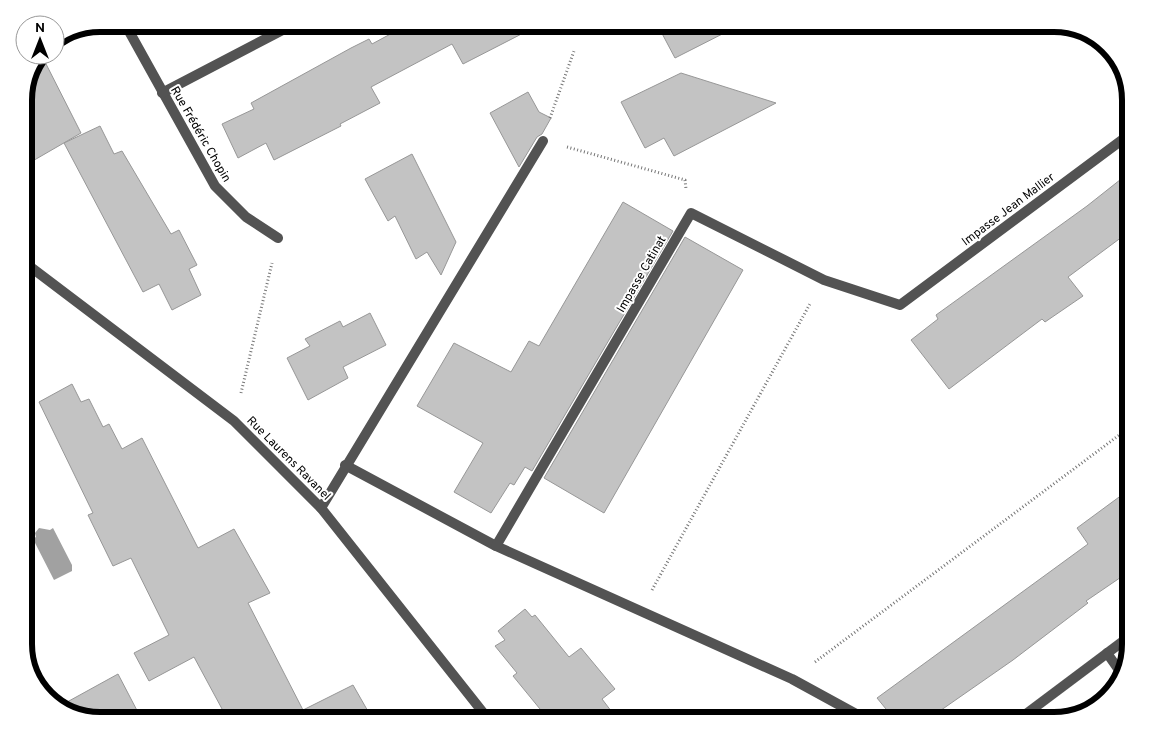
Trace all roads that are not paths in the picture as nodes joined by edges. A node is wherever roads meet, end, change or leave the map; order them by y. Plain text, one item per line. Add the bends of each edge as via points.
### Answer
1 (129, 32) edge
2 (279, 32) edge
3 (162, 93) junction
4 (1122, 140) edge
5 (542, 141) road end
6 (691, 213) joint
7 (278, 238) road end
8 (33, 269) edge
9 (345, 465) junction
10 (321, 508) junction
11 (496, 546) junction
12 (1122, 642) edge
13 (1107, 653) junction
14 (1117, 667) edge
15 (483, 712) edge
16 (852, 712) edge
17 (1029, 712) edge

1 - 3 street, Rue Frédéric Chopin
2 - 3 street
3 - 7 street, Rue Frédéric Chopin via 215,186 246,217
4 - 6 street, Impasse Jean Mallier via 900,305 824,280
5 - 9 street
6 - 11 street, Impasse Catinat
8 - 10 street, Rue Laurens Ravanel via 234,421
9 - 10 street
9 - 11 street
10 - 15 street, Rue Laurens Ravanel
11 - 16 street via 792,679
12 - 13 street
13 - 14 street
13 - 17 street

